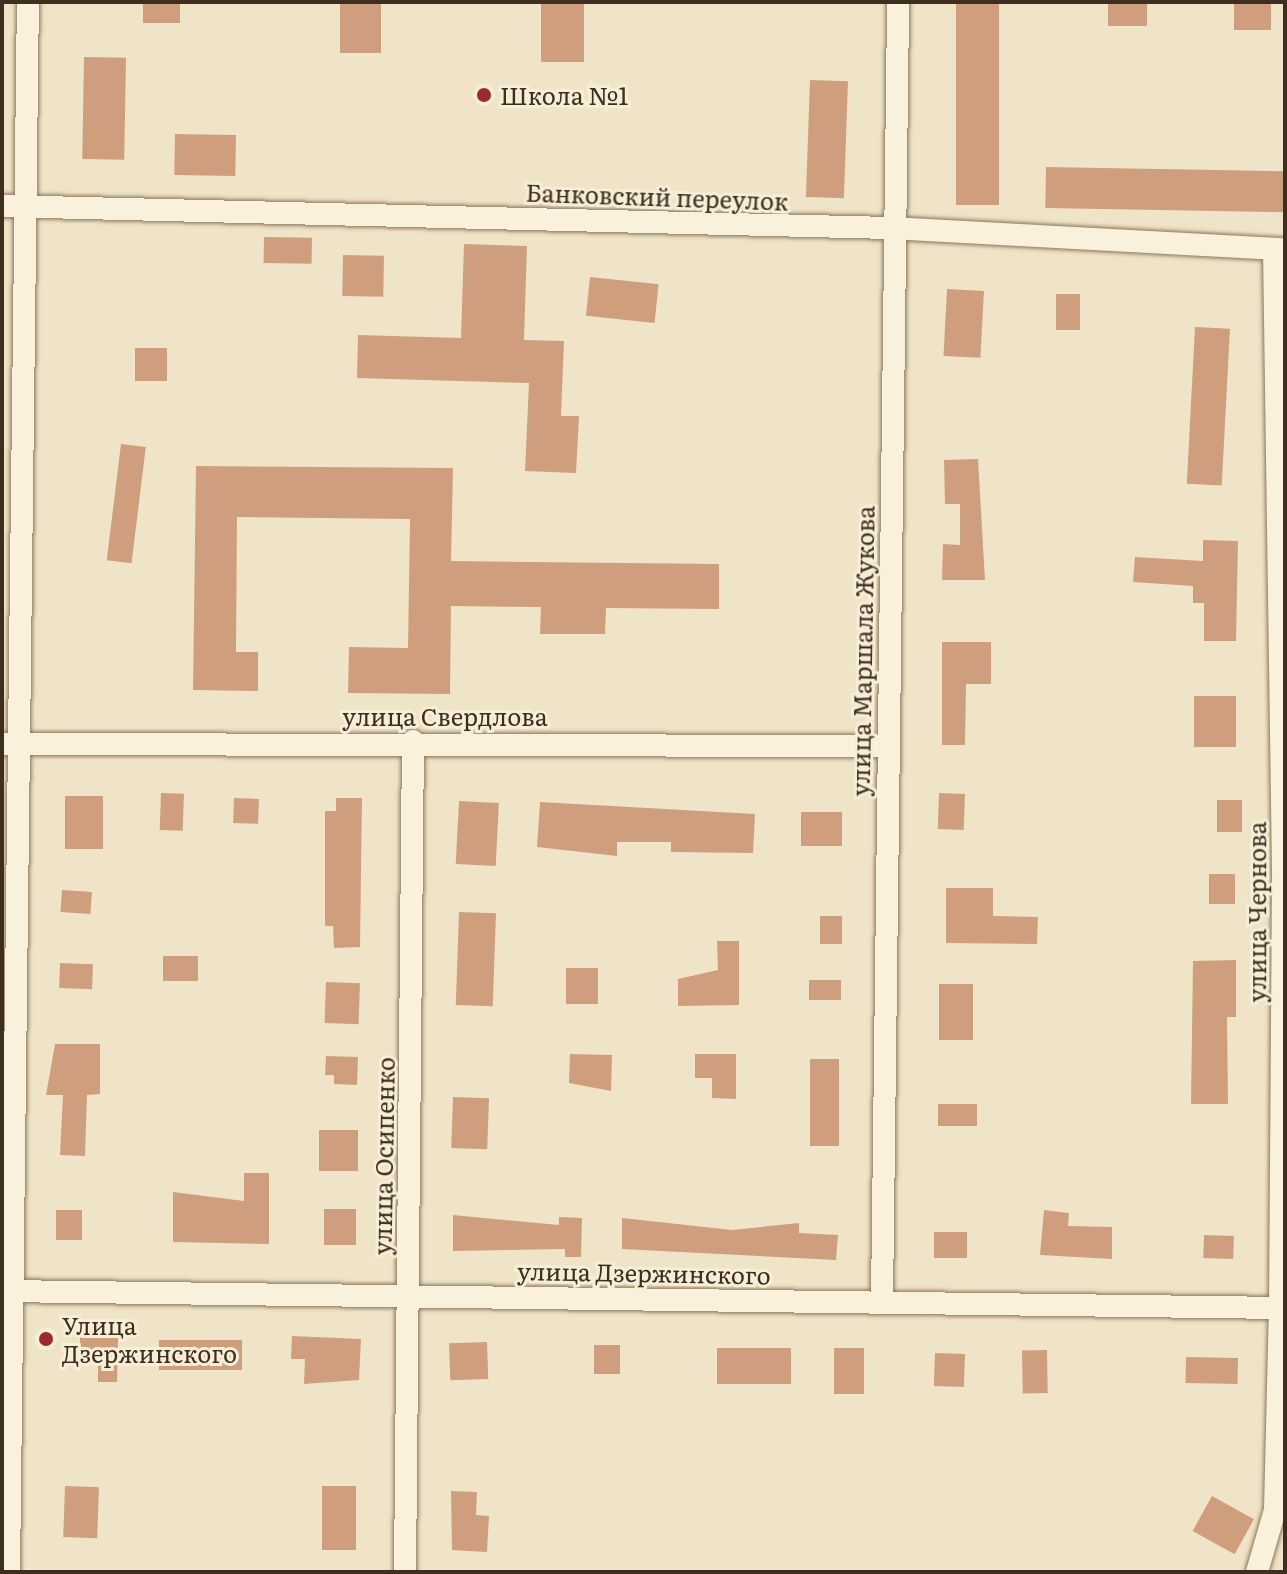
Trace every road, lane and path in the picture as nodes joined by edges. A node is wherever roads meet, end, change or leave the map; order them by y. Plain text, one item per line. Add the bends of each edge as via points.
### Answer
1 (28, 2) edge
2 (898, 2) edge
3 (2, 206) edge
4 (28, 206) junction
5 (892, 228) junction
6 (1280, 249) edge
7 (413, 741) junction
8 (12, 744) edge
9 (888, 746) junction
10 (1284, 870) edge
11 (7, 1291) edge
12 (408, 1295) junction
13 (882, 1300) junction
14 (1282, 1308) edge
15 (9, 1572) edge
16 (405, 1572) edge
17 (1257, 1572) edge

1 - 4 street
2 - 5 street, улица Маршала Жукова
3 - 4 street, Банковский переулок
4 - 5 street, Банковский переулок
4 - 8 street
5 - 6 street, Банковский переулок
5 - 9 street, улица Маршала Жукова
6 - 10 street, улица Чернова
7 - 8 street, улица Свердлова
7 - 9 street, улица Свердлова
7 - 12 street, улица Осипенко
8 - 11 street
9 - 13 street, улица Маршала Жукова
10 - 14 street, улица Чернова
11 - 12 street, улица Дзержинского
11 - 15 street
12 - 13 street, улица Дзержинского
12 - 16 street, улица Осипенко
13 - 14 street, улица Дзержинского
14 - 17 street, улица Чернова via 1275,1510

